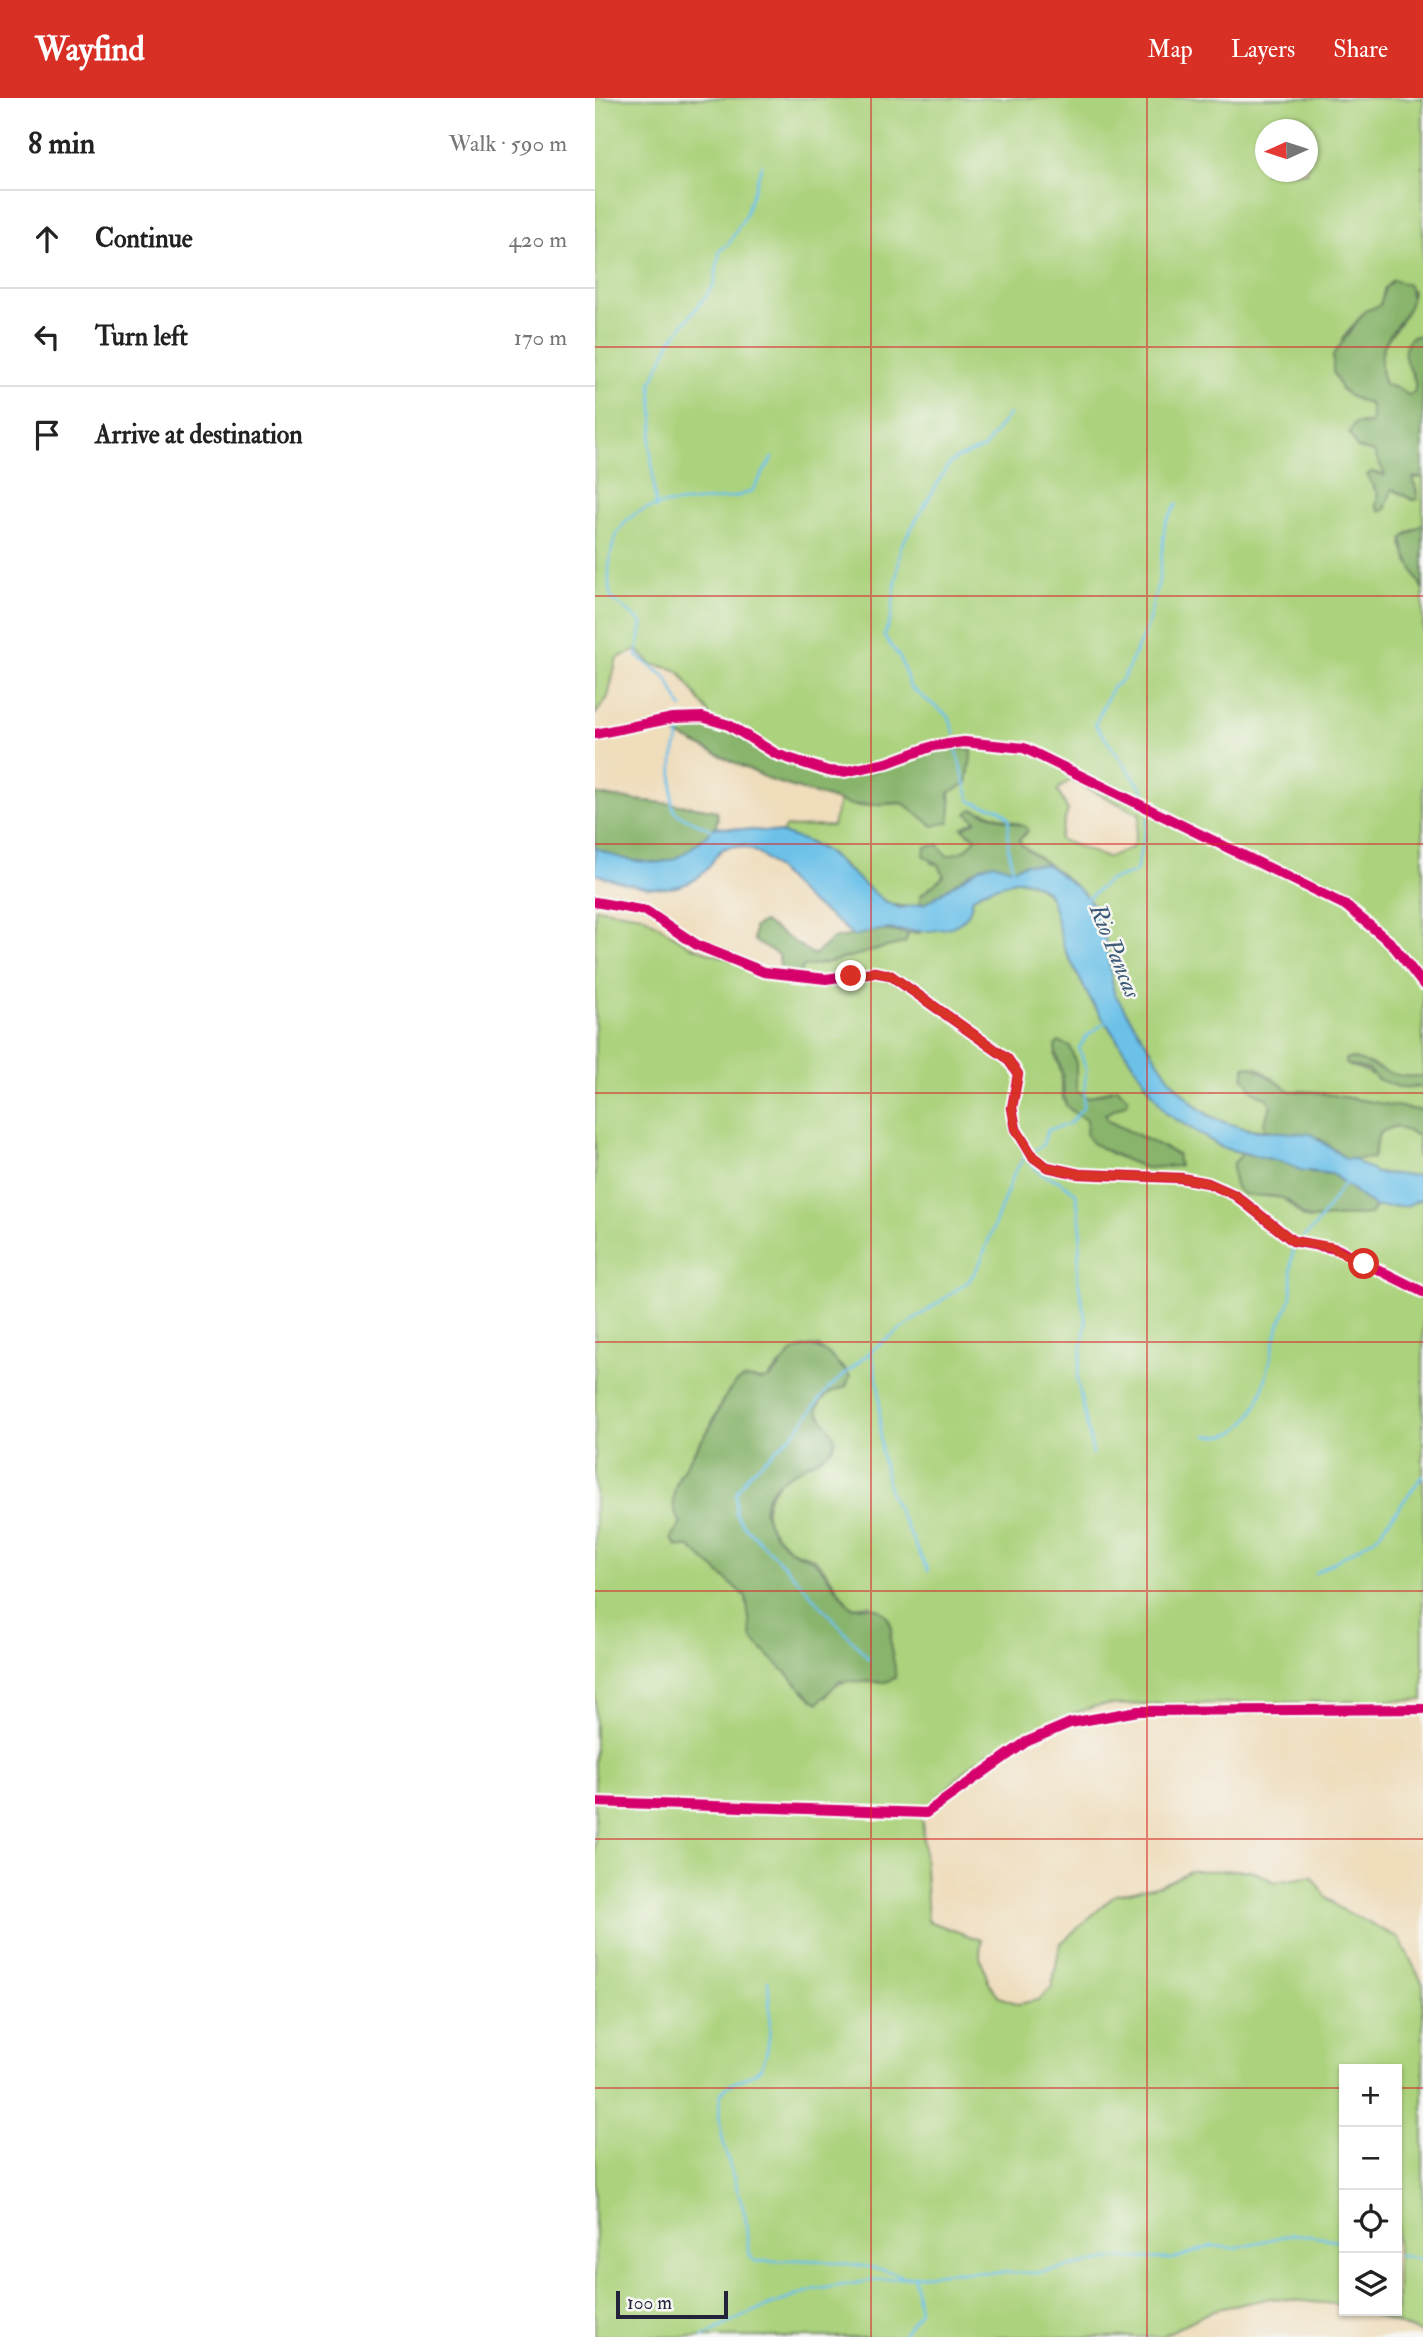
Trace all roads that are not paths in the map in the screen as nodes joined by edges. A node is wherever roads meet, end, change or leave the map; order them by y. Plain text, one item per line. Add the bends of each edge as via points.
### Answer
1 (595, 734) edge
2 (595, 902) edge
3 (1423, 984) edge
4 (1423, 1292) edge
5 (1423, 1709) edge
6 (595, 1802) edge

1 - 3 street via 673,718 702,717 729,724 776,754 843,772 964,742 1024,748 1345,905 1392,944
2 - 4 street via 646,911 697,945 764,972 827,979 874,972 890,975 1016,1067 1012,1108 1016,1129 1033,1157 1047,1167 1079,1174 1208,1183 1235,1195 1293,1241 1338,1249
5 - 6 street via 1138,1711 1092,1717 1026,1742 926,1813

